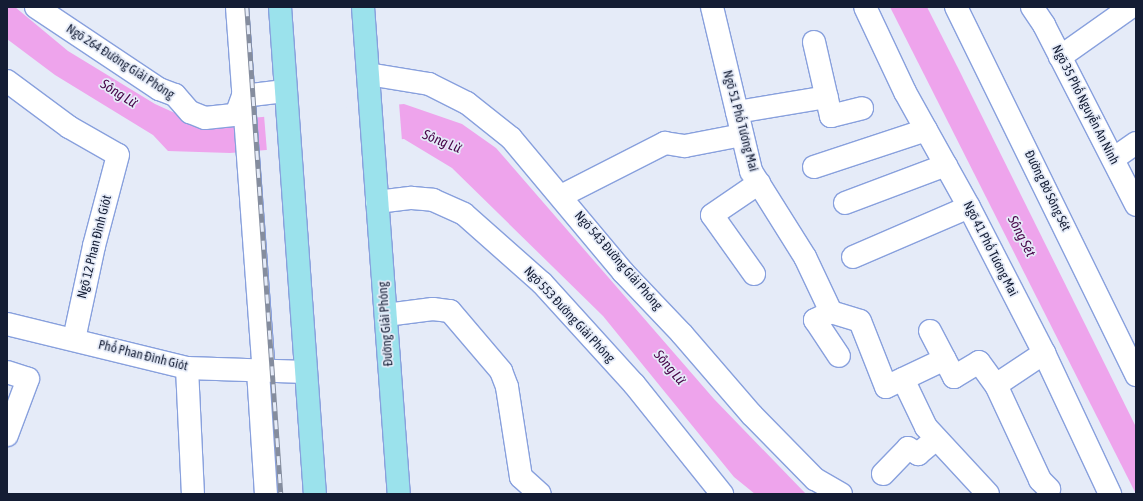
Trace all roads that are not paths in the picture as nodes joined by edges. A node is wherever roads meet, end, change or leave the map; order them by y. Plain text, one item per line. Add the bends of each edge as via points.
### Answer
1 (36, 7) edge
2 (237, 7) edge
3 (280, 7) edge
4 (363, 7) edge
5 (712, 7) edge
6 (865, 7) edge
7 (956, 7) edge
8 (1032, 7) edge
9 (1131, 7) edge
10 (814, 42) dead end
11 (1060, 57) junction
12 (368, 74) junction
13 (7, 81) edge
14 (285, 96) junction
15 (827, 97) junction
16 (243, 103) junction
17 (862, 108) dead end
18 (737, 112) junction
19 (926, 130) junction
20 (742, 135) junction
21 (1136, 143) edge
22 (1113, 159) junction
23 (946, 165) junction
24 (814, 167) dead end
25 (759, 183) junction
26 (561, 196) junction
27 (377, 202) junction
28 (845, 203) dead end
29 (1136, 205) edge
30 (969, 207) junction
31 (853, 257) dead end
32 (754, 274) dead end
33 (831, 312) junction
34 (386, 315) junction
35 (7, 324) edge
36 (930, 331) dead end
37 (74, 339) junction
38 (1044, 353) junction
39 (839, 356) dead end
40 (945, 359) junction
41 (187, 368) junction
42 (261, 371) junction
43 (7, 372) edge
44 (306, 372) junction
45 (1136, 375) edge
46 (895, 383) junction
47 (996, 385) junction
48 (7, 435) edge
49 (936, 439) junction
50 (883, 474) dead end
51 (1049, 489) dead end
52 (193, 494) edge
53 (266, 494) edge
54 (315, 494) edge
55 (399, 494) edge
56 (540, 494) edge
57 (722, 494) edge
58 (841, 494) edge
59 (988, 494) edge
60 (1110, 494) edge

1 - 16 street, Ngõ 264 Đường Giải Phóng via 159,89 175,95 190,112 205,118 236,115
2 - 16 street
3 - 14 main road
4 - 12 main road
5 - 18 street, Ngõ 51 Phố Tương Mai
6 - 19 street, Ngõ 41 Phố Tương Mai
7 - 45 street, Đường Bờ Sông Sét
8 - 11 street, Ngõ 35 Phố Nguyễn An Ninh
9 - 11 street
10 - 15 street
11 - 22 street, Ngõ 35 Phố Nguyễn An Ninh
12 - 26 street, Ngõ 543 Đường Giải Phóng via 429,84 467,103 511,138
12 - 27 main road, Đường Giải Phóng
13 - 37 street, Ngõ 12 Phan Đình Giót via 69,127 118,155 94,246
14 - 16 street
14 - 44 main road
15 - 17 street via 831,116
15 - 18 street
16 - 42 street
18 - 20 street, Ngõ 51 Phố Tương Mai
19 - 23 street, Ngõ 41 Phố Tương Mai
19 - 24 street
20 - 25 street, Ngõ 51 Phố Tương Mai via 751,171
20 - 26 street via 685,146 665,143
21 - 22 street
22 - 29 street, Ngõ 35 Phố Nguyễn An Ninh
23 - 28 street
23 - 30 street, Ngõ 41 Phố Tương Mai
25 - 32 street via 712,215
25 - 33 street, Ngõ 51 Phố Tương Mai via 805,256
26 - 58 street, Ngõ 543 Đường Giải Phóng via 623,272 752,414 815,479
27 - 34 main road, Đường Giải Phóng
27 - 57 street, Ngõ 553 Đường Giải Phóng via 412,198 433,200 464,214 542,283 634,384
30 - 31 street
30 - 38 street, Ngõ 41 Phố Tương Mai
33 - 39 street via 815,320
33 - 46 street via 860,321
34 - 55 main road, Đường Giải Phóng
34 - 56 street via 445,309 455,317 501,371 507,387 521,477
35 - 37 street, Phố Phan Đình Giót
36 - 40 street
37 - 41 street, Phố Phan Đình Giót
38 - 47 street
38 - 60 street, Ngõ 41 Phố Tương Mai
40 - 46 street
40 - 47 street via 954,377 979,362
41 - 42 street, Phố Phan Đình Giót
41 - 52 street
42 - 44 street, Phố Phan Đình Giót
42 - 53 street
43 - 48 street via 28,379
44 - 54 main road
46 - 49 street
47 - 51 street via 1040,480
49 - 50 street via 918,454 908,448
49 - 59 street

